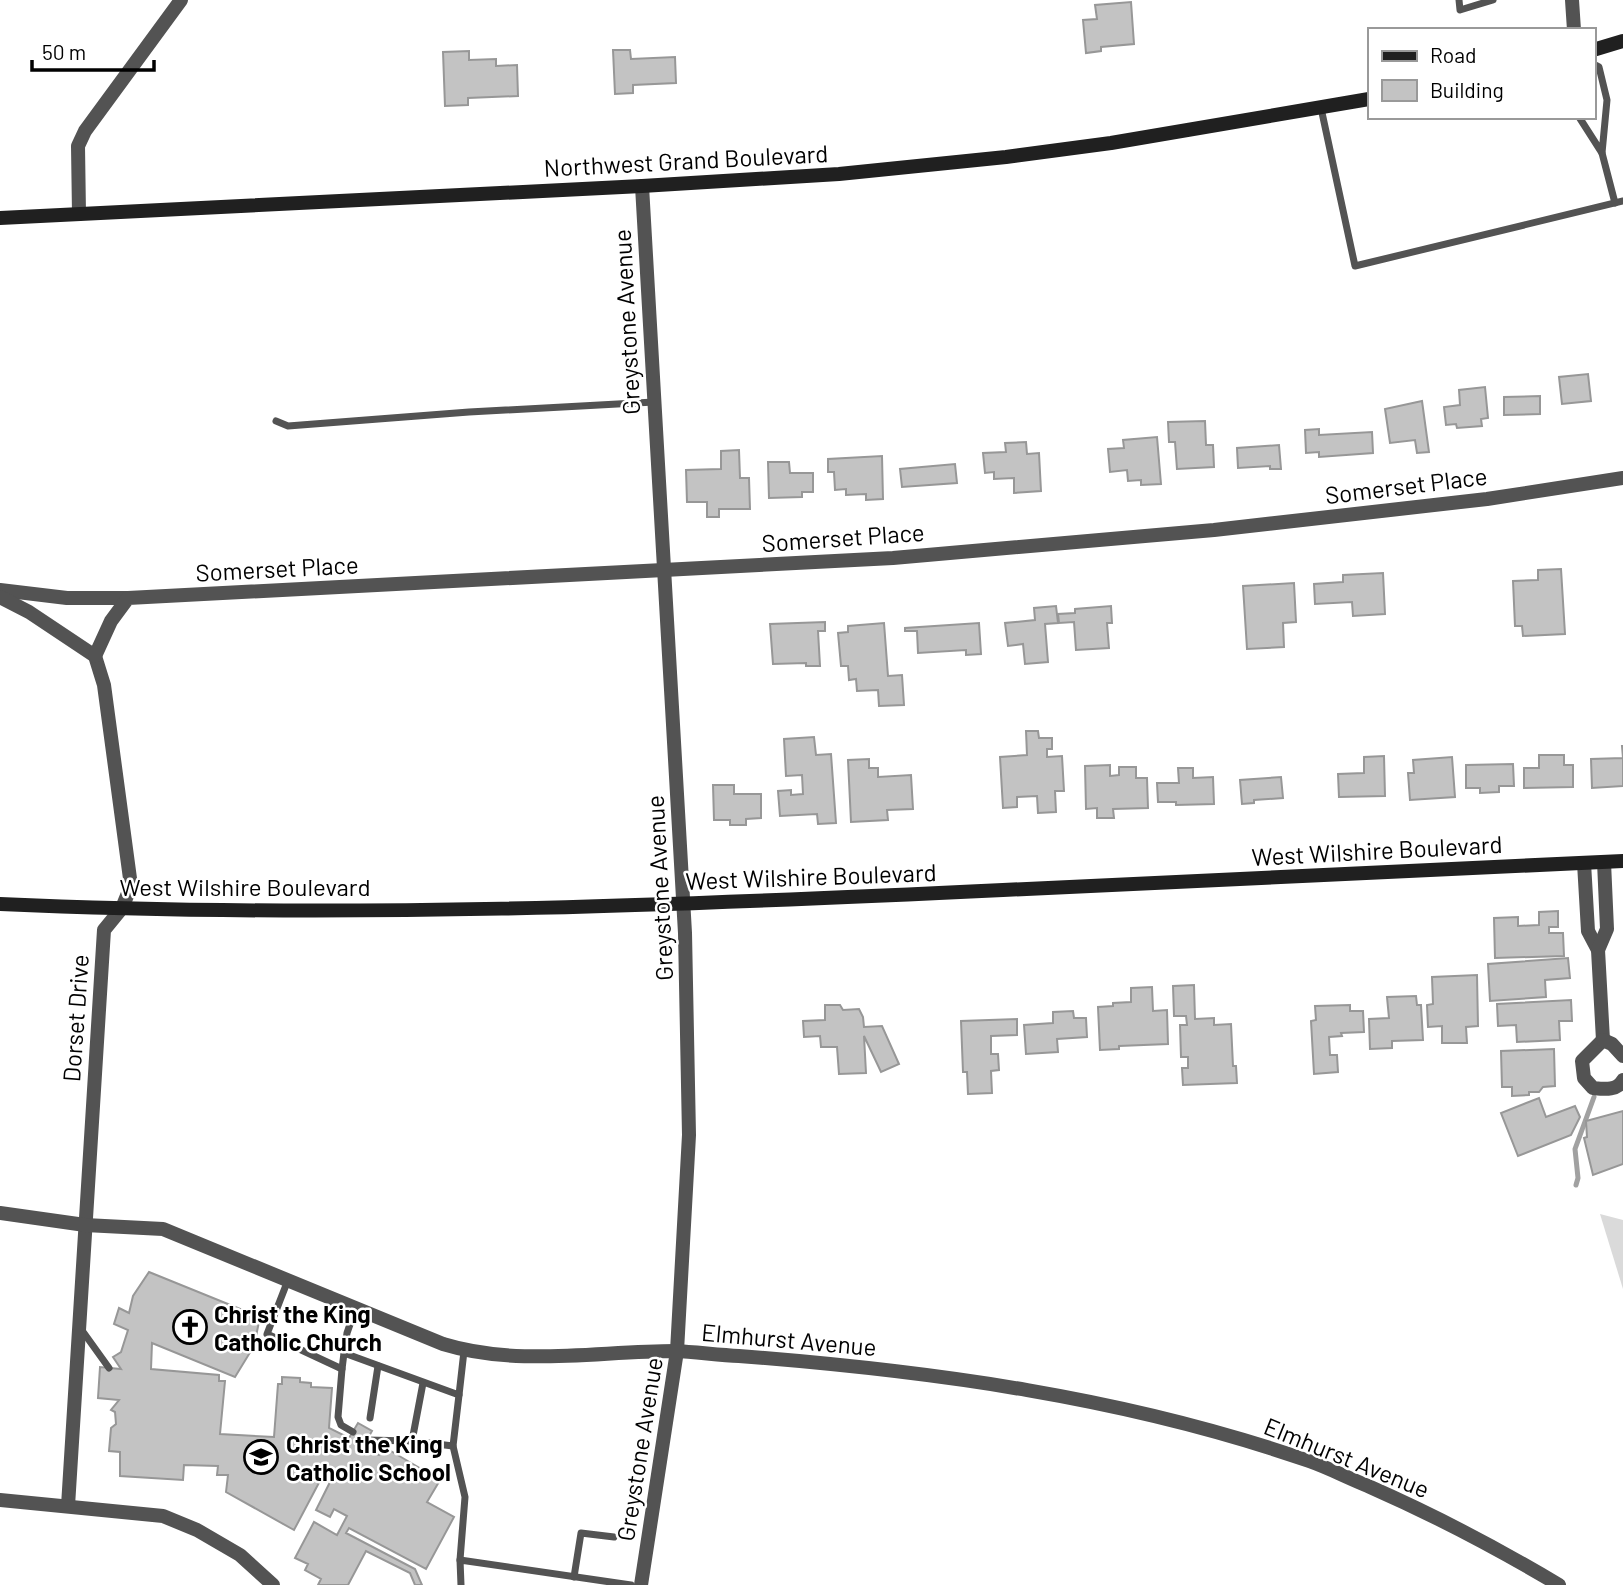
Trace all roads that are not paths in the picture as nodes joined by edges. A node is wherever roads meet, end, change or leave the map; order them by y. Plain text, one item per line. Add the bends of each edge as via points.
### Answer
1 (181, 0) edge
2 (1459, 0) edge
3 (1493, 0) edge
4 (1572, 0) edge
5 (1574, 28) edge
6 (1623, 41) edge
7 (1595, 49) edge
8 (1595, 65) edge
9 (1368, 99) edge
10 (1321, 108) junction
11 (1580, 119) edge
12 (1602, 153) junction
13 (642, 186) junction
14 (1619, 202) edge
15 (79, 214) junction
16 (0, 218) edge
17 (654, 402) junction
18 (276, 421) dead end
19 (1623, 478) edge
20 (663, 570) junction
21 (0, 590) edge
22 (0, 597) edge
23 (128, 598) junction
24 (95, 656) junction
25 (1604, 862) junction
26 (1623, 862) edge
27 (1584, 863) junction
28 (0, 904) edge
29 (683, 904) junction
30 (122, 908) junction
31 (1598, 950) junction
32 (1603, 1040) junction
33 (1623, 1056) edge
34 (1623, 1080) edge
35 (0, 1213) edge
36 (85, 1225) junction
37 (288, 1280) junction
38 (356, 1307) junction
39 (79, 1326) junction
40 (464, 1351) junction
41 (677, 1351) junction
42 (344, 1353) junction
43 (378, 1366) junction
44 (109, 1368) dead end
45 (342, 1369) junction
46 (423, 1383) junction
47 (459, 1395) junction
48 (370, 1418) dead end
49 (353, 1432) dead end
50 (367, 1440) dead end
51 (412, 1441) junction
52 (453, 1446) junction
53 (0, 1500) edge
54 (68, 1506) junction
55 (614, 1537) dead end
56 (460, 1560) junction
57 (574, 1577) junction
58 (273, 1585) edge
59 (461, 1585) edge
60 (631, 1585) edge
61 (641, 1585) edge
62 (1559, 1585) edge

1 - 15 street via 85,131 78,146
2 - 3 lane via 1460,10
4 - 5 street
6 - 7 street
8 - 12 lane via 1607,100
9 - 10 street, Northwest Grand Boulevard
10 - 13 street, Northwest Grand Boulevard via 1006,157 831,175
10 - 14 lane via 1355,267
11 - 12 lane
12 - 14 lane
13 - 15 street, Northwest Grand Boulevard
13 - 17 street, Greystone Avenue
15 - 16 street, Northwest Grand Boulevard
17 - 18 lane via 288,426
17 - 20 street, Greystone Avenue
19 - 20 street, Somerset Place via 1487,499 1214,530 892,558
20 - 23 street, Somerset Place
20 - 29 street, Greystone Avenue
21 - 23 street, Somerset Place via 67,598
22 - 24 street
23 - 24 street
24 - 30 street, Dorset Drive via 104,685 131,886
25 - 26 street, West Wilshire Boulevard
25 - 27 street, West Wilshire Boulevard
25 - 31 street via 1607,929
27 - 29 street, West Wilshire Boulevard
27 - 31 street via 1588,931
28 - 30 street, West Wilshire Boulevard
29 - 30 street, West Wilshire Boulevard via 403,910
29 - 41 street, Greystone Avenue via 689,1135
30 - 36 street, Dorset Drive via 104,930
31 - 32 street
32 - 33 street
32 - 34 street via 1582,1061 1584,1078 1593,1088 1608,1089
35 - 36 street, Elmhurst Avenue
36 - 37 street, Elmhurst Avenue via 163,1229
36 - 39 street, Dorset Drive
37 - 38 street, Elmhurst Avenue
37 - 45 lane via 267,1334
38 - 40 street, Elmhurst Avenue
38 - 42 lane
39 - 44 lane
39 - 54 street, Dorset Drive
40 - 41 street, Elmhurst Avenue via 504,1356
40 - 47 lane
41 - 61 street, Greystone Avenue
41 - 62 street, Elmhurst Avenue via 978,1382 1099,1402 1203,1427 1312,1462 1418,1508
42 - 43 lane
42 - 45 lane
43 - 46 lane
43 - 48 lane
45 - 49 lane via 338,1417 341,1425
46 - 47 lane
46 - 51 lane
47 - 52 lane
50 - 51 lane
51 - 52 lane
52 - 56 lane via 465,1497
53 - 54 street
54 - 58 street via 165,1517 240,1555
55 - 57 lane via 581,1533
56 - 57 lane
56 - 59 lane
57 - 60 lane

